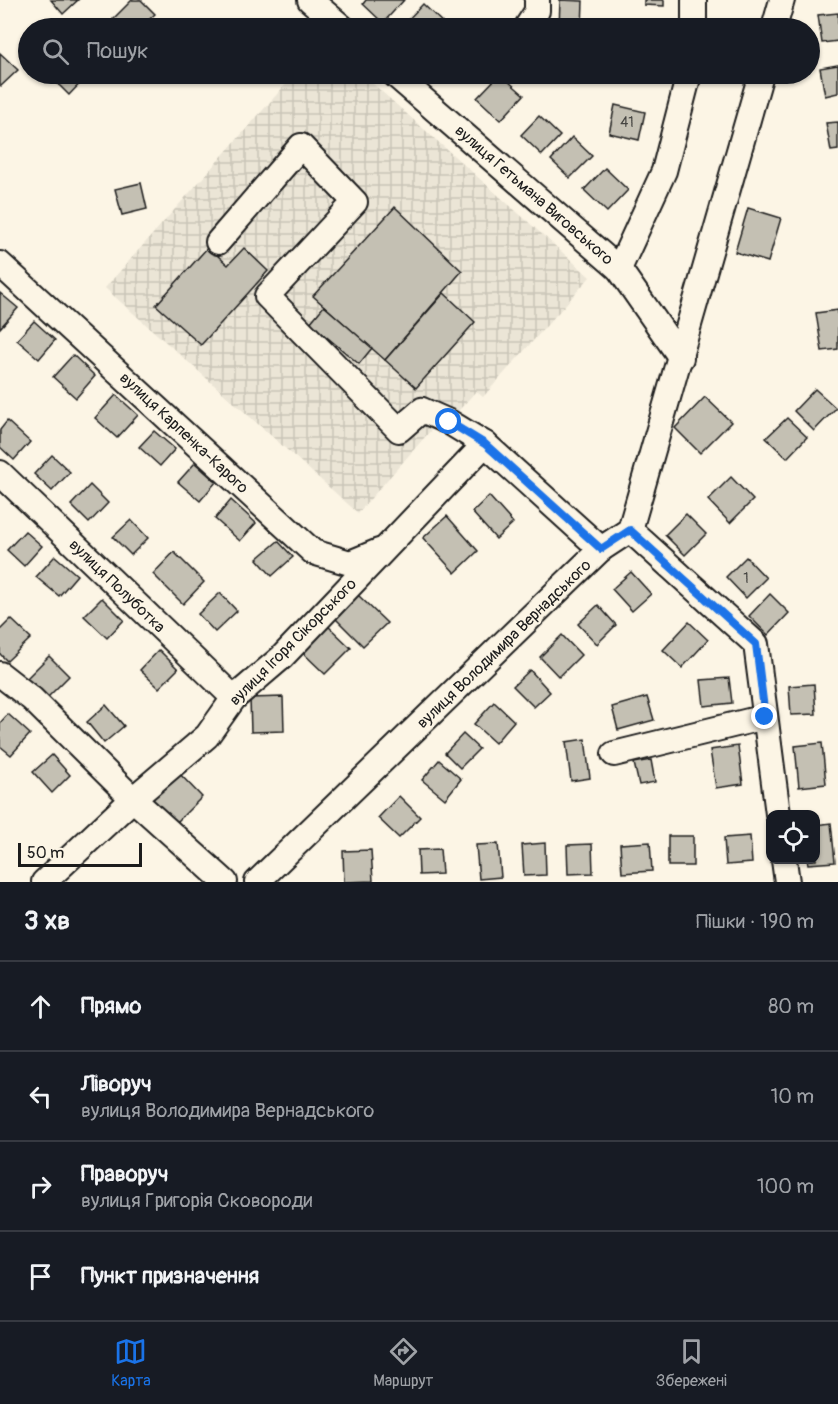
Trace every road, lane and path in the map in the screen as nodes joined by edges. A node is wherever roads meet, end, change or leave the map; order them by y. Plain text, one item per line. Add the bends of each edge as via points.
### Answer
1 (310, 0) edge
2 (537, 0) edge
3 (694, 0) edge
4 (782, 0) edge
5 (331, 18) edge
6 (532, 18) edge
7 (694, 18) edge
8 (777, 18) edge
9 (406, 84) edge
10 (686, 84) edge
11 (758, 84) edge
12 (218, 242) dead end
13 (0, 264) edge
14 (619, 269) junction
15 (681, 358) junction
16 (485, 444) junction
17 (0, 473) edge
18 (630, 530) junction
19 (601, 549) junction
20 (384, 550) junction
21 (0, 674) edge
22 (234, 698) junction
23 (765, 717) junction
24 (614, 754) dead end
25 (133, 799) junction
26 (777, 810) edge
27 (785, 864) edge
28 (44, 882) edge
29 (225, 882) edge
30 (257, 882) edge
31 (787, 882) edge

1 - 5 street
2 - 6 street
3 - 7 street
4 - 8 street
9 - 14 street, вулиця Гетьмана Виговського
10 - 14 street via 664,171
11 - 15 street
12 - 16 street via 301,146 355,202 267,296 399,430 422,410
13 - 20 street, вулиця Карпенка-Карого via 313,552 350,563
14 - 15 street, вулиця Гетьмана Виговського
15 - 18 street
16 - 19 street
16 - 20 street, вулиця Ігоря Сікорського
17 - 22 street, вулиця Полуботка
18 - 19 street, вулиця Володимира Вернадського
18 - 23 street via 756,644
19 - 30 street, вулиця Володимира Вернадського
20 - 22 street, вулиця Ігоря Сікорського via 282,657
21 - 25 street via 32,699
22 - 25 street, вулиця Ігоря Сікорського via 207,736
23 - 24 street
23 - 26 street
25 - 28 street, вулиця Ігоря Сікорського
25 - 29 street
27 - 31 street

